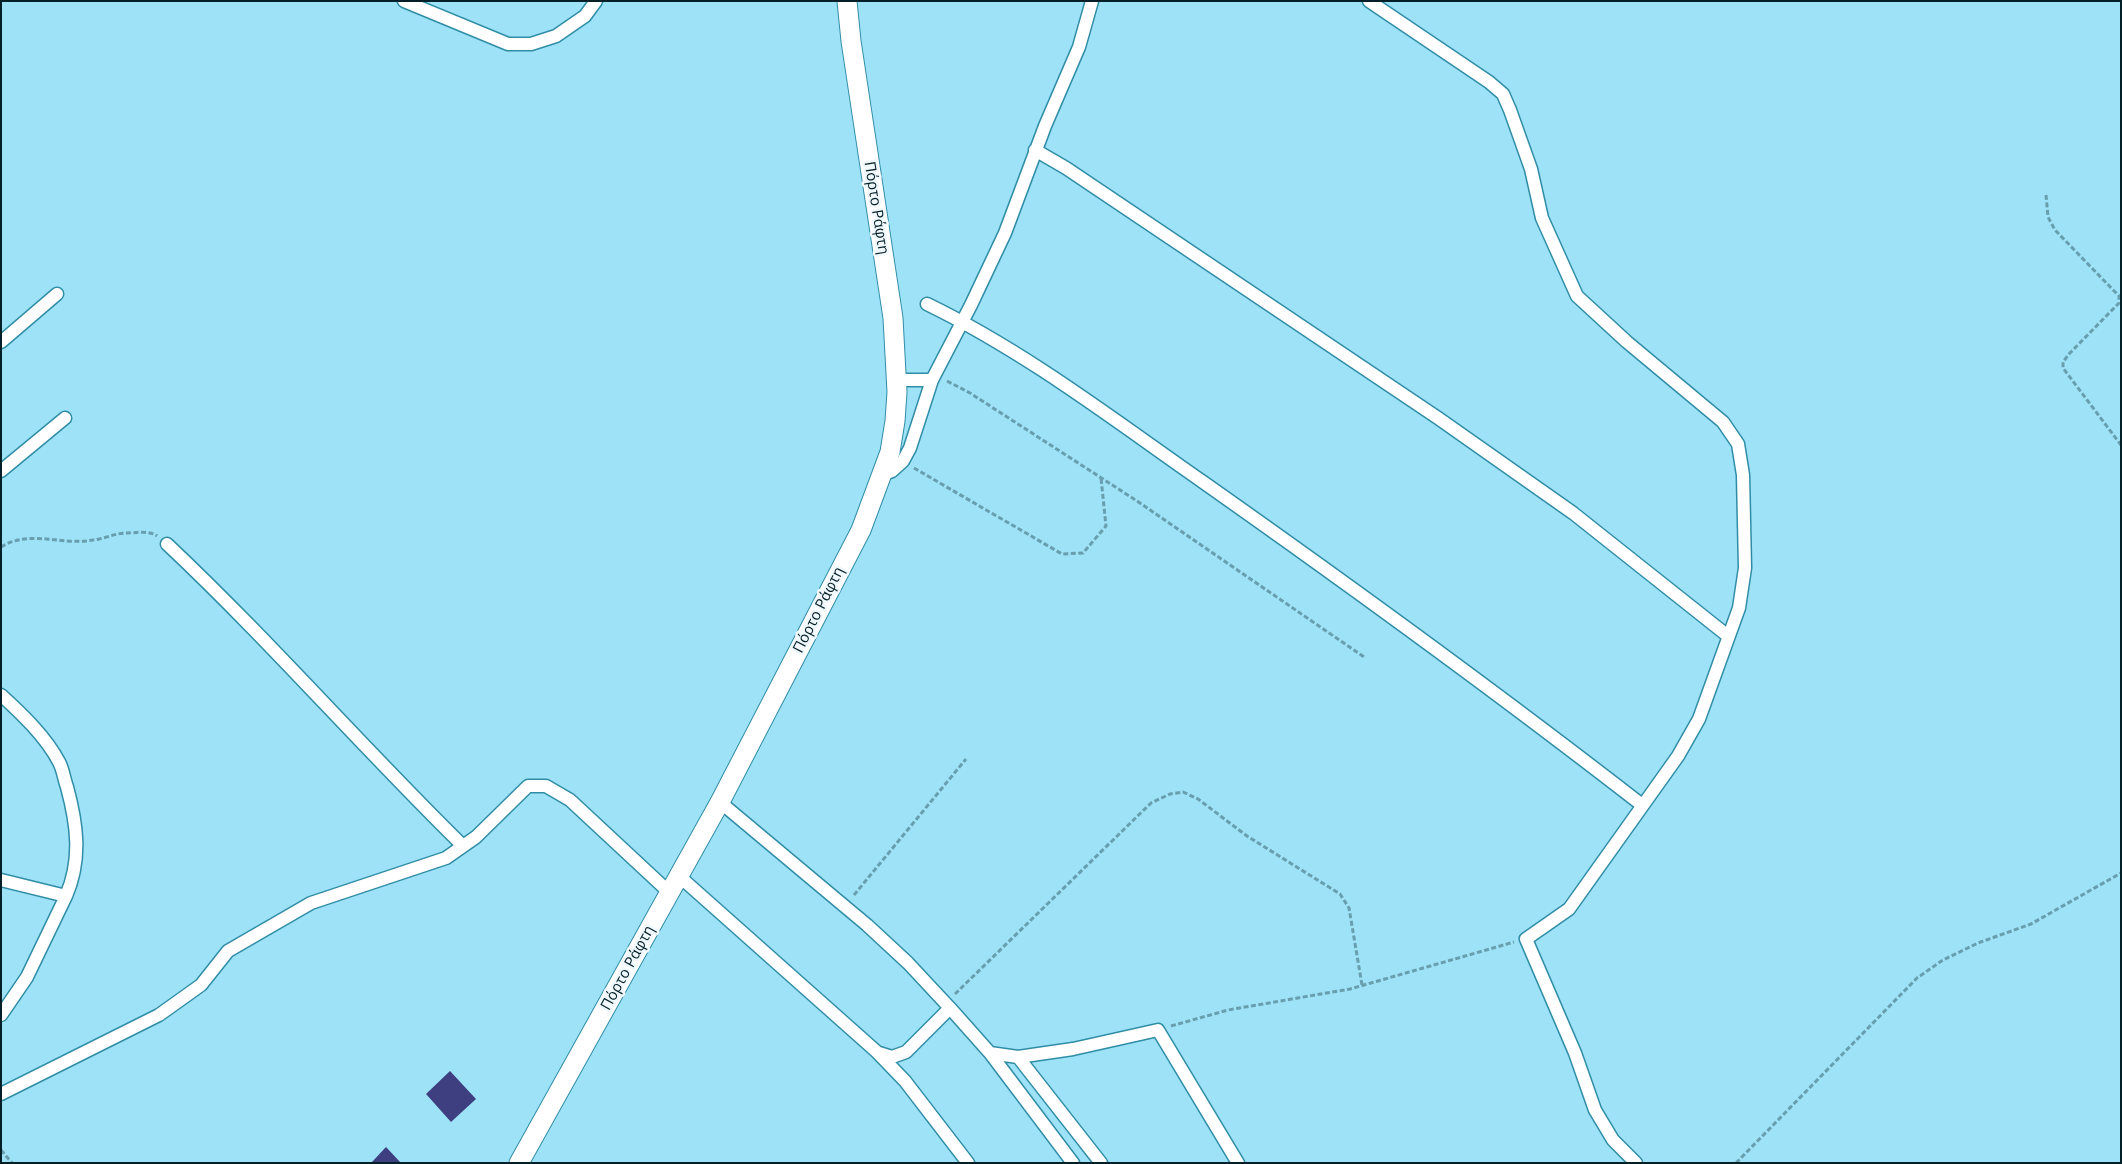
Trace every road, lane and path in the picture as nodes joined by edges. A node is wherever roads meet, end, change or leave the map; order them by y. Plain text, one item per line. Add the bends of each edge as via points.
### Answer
1 (404, 1) edge
2 (596, 1) edge
3 (847, 1) edge
4 (1092, 1) edge
5 (1369, 1) edge
6 (1036, 150) junction
7 (2046, 195) dead end
8 (57, 294) dead end
9 (927, 304) dead end
10 (963, 321) junction
11 (1, 342) edge
12 (896, 380) junction
13 (932, 380) junction
14 (65, 418) dead end
15 (2121, 444) edge
16 (903, 461) junction
17 (1, 471) edge
18 (882, 475) junction
19 (1101, 478) junction
20 (167, 544) joint
21 (1, 548) edge
22 (1728, 636) junction
23 (1364, 657) dead end
24 (1, 695) edge
25 (966, 759) dead end
26 (720, 802) junction
27 (1642, 805) junction
28 (463, 846) junction
29 (2121, 873) edge
30 (1, 880) edge
31 (675, 884) junction
32 (66, 896) junction
33 (840, 903) junction
34 (1526, 938) junction
35 (1362, 985) junction
36 (947, 1005) junction
37 (1, 1015) edge
38 (1158, 1030) junction
39 (878, 1052) junction
40 (990, 1053) junction
41 (1018, 1057) junction
42 (1, 1094) edge
43 (1, 1150) edge
44 (12, 1163) edge
45 (520, 1163) edge
46 (968, 1163) edge
47 (1073, 1163) edge
48 (1101, 1163) edge
49 (1238, 1163) edge
50 (1636, 1163) edge
51 (1736, 1163) edge

1 - 2 street via 508,44 531,44 556,36 585,16
3 - 12 main road, Πόρτο Ράφτη via 850,41 893,318
4 - 6 street via 1079,47
5 - 22 street via 1503,94 1531,169 1542,218 1577,296 1724,422 1738,444 1743,475 1745,568 1739,608
6 - 10 street via 1005,233
6 - 22 street via 1438,418 1573,513
7 - 15 path via 2048,217 2055,230 2119,296 2119,303 2069,354 2063,368
8 - 11 street
9 - 10 street
10 - 13 street
10 - 27 street via 1064,385 1261,523 1409,629
12 - 13 street
12 - 18 main road, Πόρτο Ράφτη via 895,421
13 - 16 street
13 - 19 path via 955,384
14 - 17 street
16 - 18 street
16 - 19 path via 1062,554 1083,553 1106,526
18 - 26 main road, Πόρτο Ράφτη via 861,530
19 - 23 path
20 - 21 path via 152,532 121,533 91,541 38,538 8,543
20 - 28 street via 225,598 389,773
22 - 27 street via 1699,719 1678,756
24 - 32 street via 36,730 59,762 78,838
25 - 33 path via 855,895
26 - 31 main road, Πόρτο Ράφτη
26 - 33 street
27 - 34 street via 1570,909
28 - 31 street via 528,786 546,786 570,800
28 - 42 street via 446,858 311,902 228,951 201,985 159,1015
29 - 51 path via 2031,924 1978,943 1943,960 1917,978
30 - 32 street
31 - 39 street
31 - 45 main road, Πόρτο Ράφτη
32 - 37 street via 27,977
33 - 36 street via 908,963
34 - 35 path
34 - 50 street via 1595,1110 1613,1140
35 - 36 path via 1349,908 1340,894 1183,792 1152,803
35 - 38 path via 1228,1010
36 - 39 street via 906,1052 892,1057
36 - 40 street
38 - 41 street via 1073,1049
38 - 49 street
39 - 46 street
40 - 41 street
40 - 47 street
41 - 48 street
43 - 44 path

